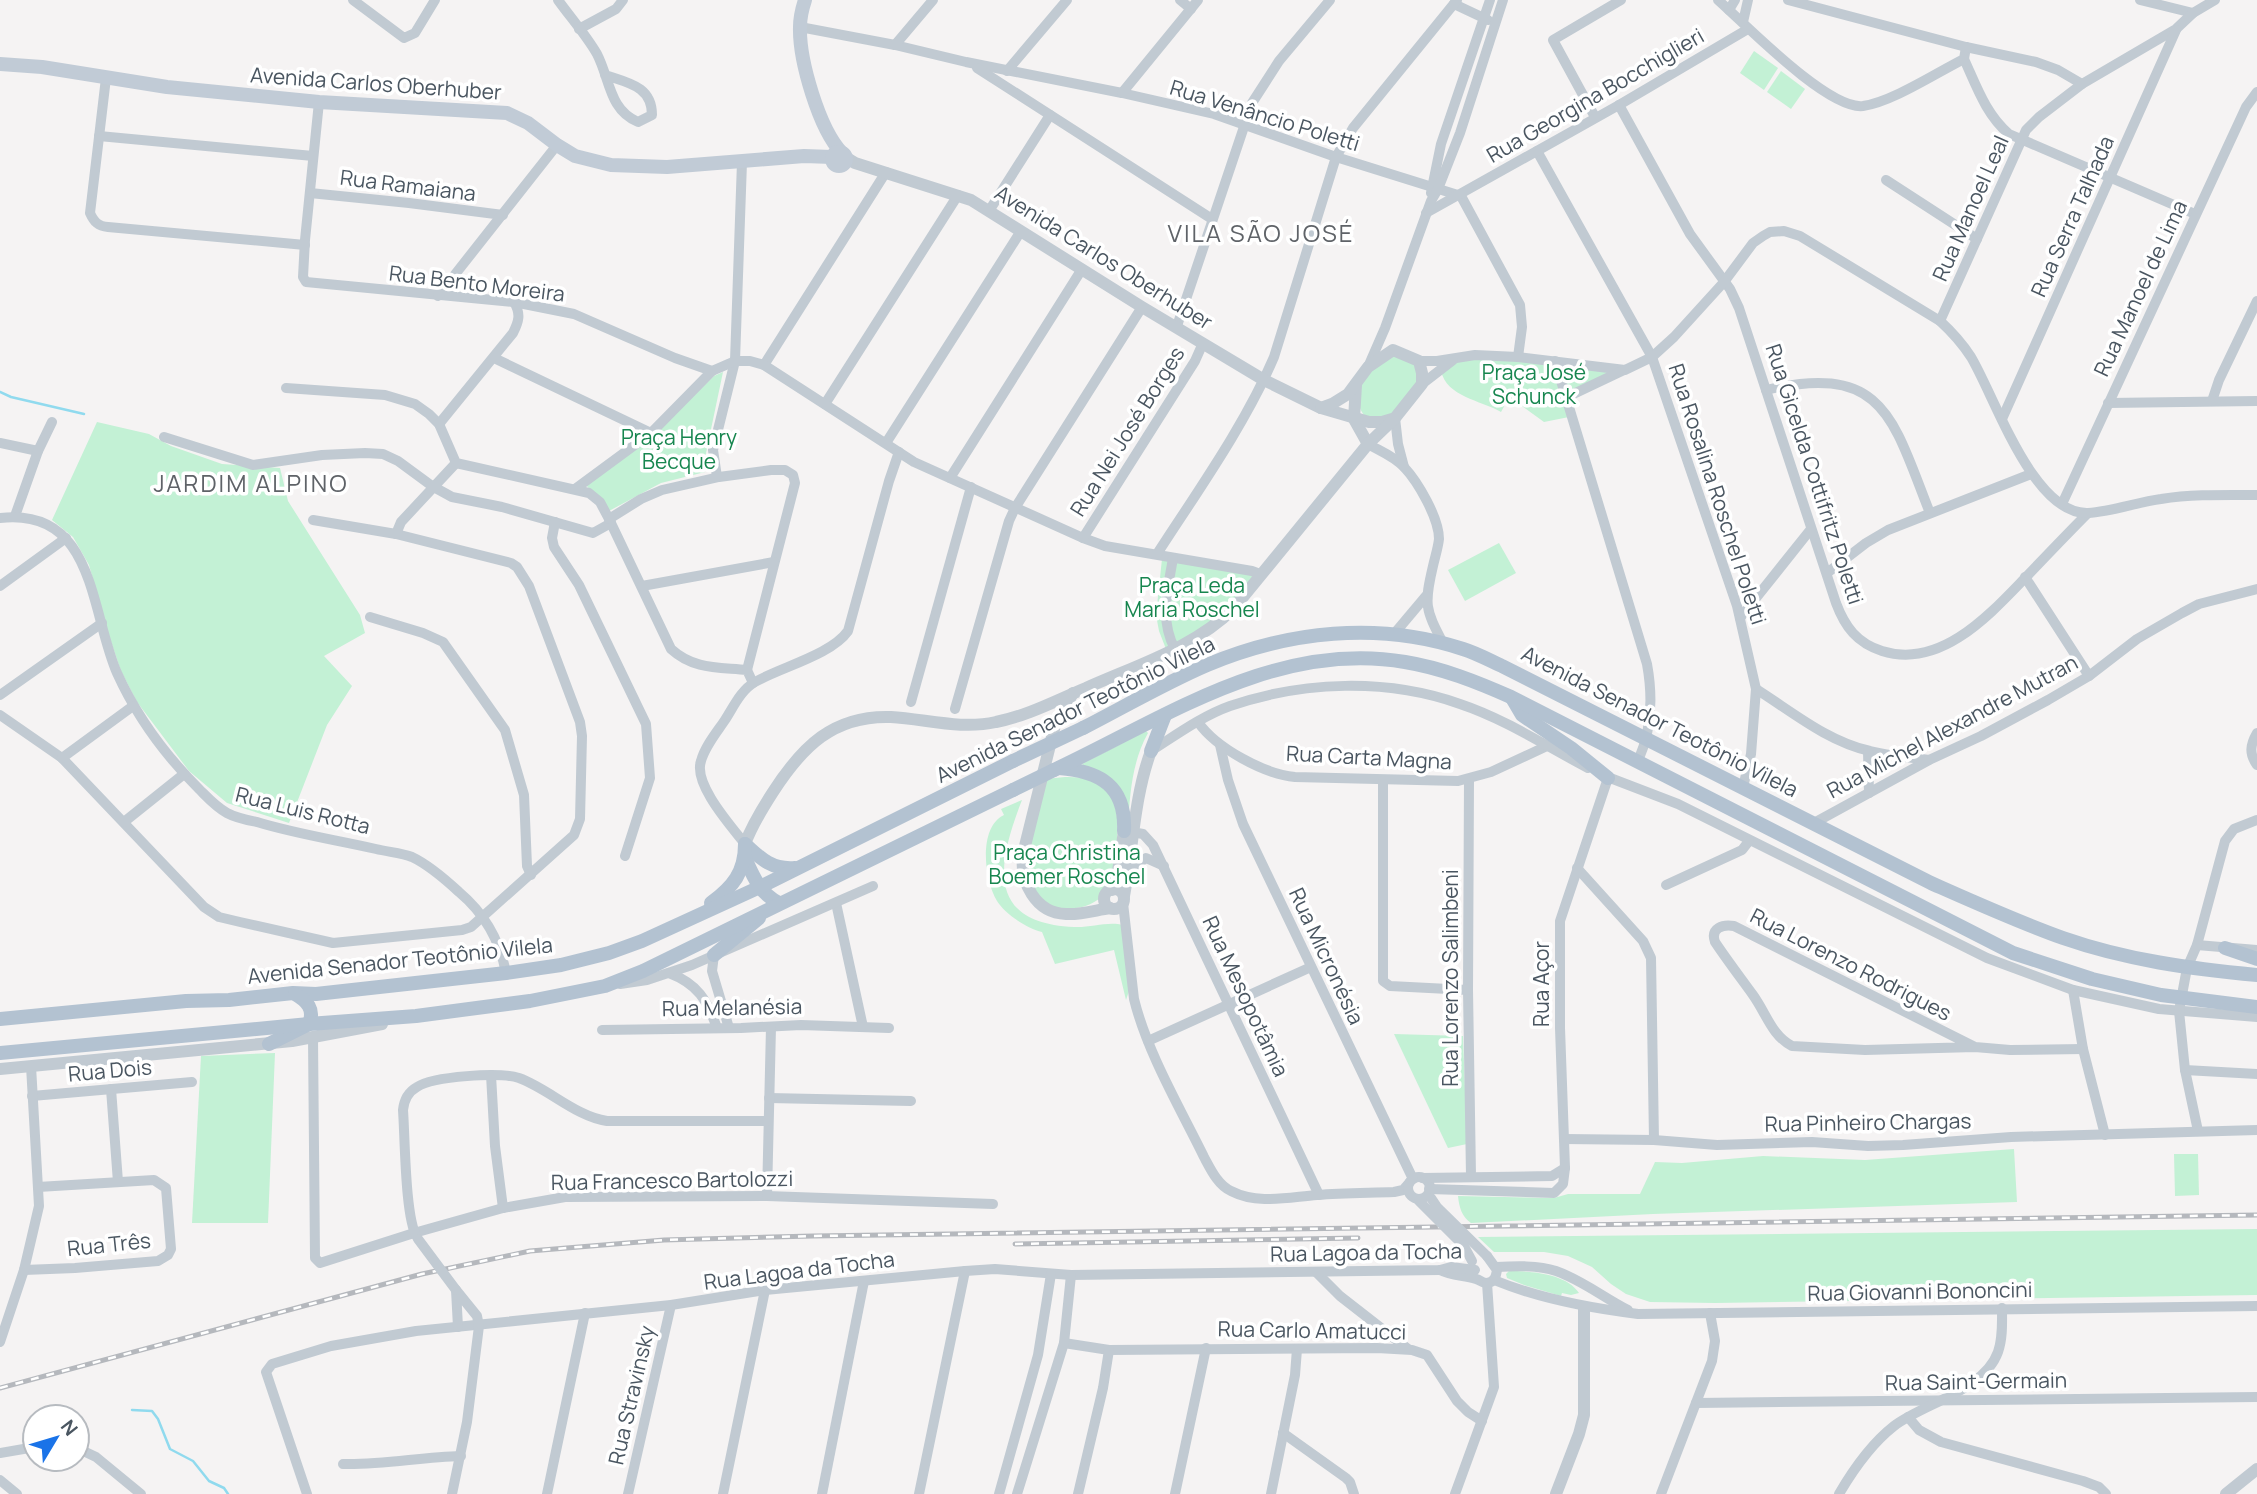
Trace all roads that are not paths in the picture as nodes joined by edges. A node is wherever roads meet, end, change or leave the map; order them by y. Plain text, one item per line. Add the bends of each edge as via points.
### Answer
1 (353, 0) edge
2 (435, 0) edge
3 (558, 0) edge
4 (623, 0) edge
5 (804, 0) edge
6 (933, 0) edge
7 (1067, 0) edge
8 (1180, 0) edge
9 (1198, 0) edge
10 (1330, 0) edge
11 (1490, 0) edge
12 (1503, 0) edge
13 (1621, 0) edge
14 (1718, 0) edge
15 (1735, 0) edge
16 (1748, 0) edge
17 (1788, 0) edge
18 (2140, 0) edge
19 (2215, 0) edge
20 (1455, 2) edge
21 (1191, 9) junction
22 (1729, 10) junction
23 (2193, 13) junction
24 (1484, 18) junction
25 (1495, 22) junction
26 (1746, 25) junction
27 (800, 27) junction
28 (579, 29) junction
29 (2176, 29) junction
30 (894, 45) junction
31 (1966, 47) junction
32 (1964, 59) junction
33 (966, 62) junction
34 (0, 64) edge
35 (1007, 71) junction
36 (605, 75) junction
37 (106, 78) junction
38 (2082, 84) junction
39 (2257, 92) edge
40 (1122, 93) junction
41 (319, 102) junction
42 (1619, 105) junction
43 (1050, 115) junction
44 (1595, 117) junction
45 (1245, 124) junction
46 (99, 136) junction
47 (2021, 139) junction
48 (557, 145) junction
49 (1537, 151) junction
50 (313, 156) junction
51 (837, 157) junction
52 (1336, 157) junction
53 (742, 162) junction
54 (886, 172) junction
55 (2111, 178) junction
56 (1886, 180) dead end
57 (1434, 188) junction
58 (310, 193) junction
59 (958, 195) junction
60 (1461, 195) junction
61 (989, 211) junction
62 (1426, 213) junction
63 (2195, 214) junction
64 (503, 215) junction
65 (1212, 219) junction
66 (1021, 231) junction
67 (1977, 240) junction
68 (304, 245) junction
69 (1082, 268) junction
70 (1724, 282) junction
71 (439, 296) junction
72 (2257, 301) edge
73 (514, 302) junction
74 (1142, 307) junction
75 (1940, 321) junction
76 (1177, 326) junction
77 (1385, 328) junction
78 (1203, 343) junction
79 (1393, 350) junction
80 (1518, 357) junction
81 (1652, 357) junction
82 (494, 358) junction
83 (1456, 358) junction
84 (1419, 360) junction
85 (735, 361) junction
86 (1555, 361) junction
87 (764, 365) junction
88 (1368, 367) junction
89 (1625, 370) junction
90 (712, 371) junction
91 (1264, 380) junction
92 (1422, 384) junction
93 (1356, 385) junction
94 (286, 388) dead end
95 (1766, 390) junction
96 (1565, 398) junction
97 (2212, 401) junction
98 (2257, 401) edge
99 (2108, 403) junction
100 (825, 404) junction
101 (1321, 408) junction
102 (1395, 418) junction
103 (1354, 419) junction
104 (2002, 419) junction
105 (52, 422) dead end
106 (439, 424) junction
107 (651, 433) junction
108 (164, 436) dead end
109 (0, 443) edge
110 (886, 443) junction
111 (1368, 444) junction
112 (38, 451) junction
113 (899, 452) junction
114 (456, 463) junction
115 (1404, 467) junction
116 (2031, 474) junction
117 (717, 477) junction
118 (950, 478) junction
119 (432, 486) junction
120 (971, 487) junction
121 (575, 489) junction
122 (2257, 495) edge
123 (2062, 503) junction
124 (1015, 508) junction
125 (1930, 513) junction
126 (2088, 513) junction
127 (15, 516) junction
128 (0, 518) edge
129 (313, 520) dead end
130 (610, 521) junction
131 (555, 523) junction
132 (1811, 529) junction
133 (396, 534) junction
134 (66, 538) junction
135 (1083, 538) junction
136 (1157, 555) junction
137 (1173, 558) junction
138 (774, 562) junction
139 (1827, 573) junction
140 (1260, 574) junction
141 (2025, 578) junction
142 (0, 586) edge
143 (642, 586) junction
144 (2257, 589) edge
145 (1426, 596) junction
146 (370, 617) dead end
147 (1741, 618) junction
148 (102, 623) junction
149 (1394, 634) junction
150 (1443, 643) junction
151 (1175, 649) junction
152 (747, 670) junction
153 (2088, 676) junction
154 (753, 683) junction
155 (1756, 689) junction
156 (1073, 693) junction
157 (0, 695) edge
158 (1511, 697) junction
159 (911, 702) dead end
160 (1047, 705) junction
161 (133, 706) junction
162 (955, 709) dead end
163 (0, 715) edge
164 (1165, 715) junction
165 (1198, 722) junction
166 (1055, 725) junction
167 (2257, 733) edge
168 (1647, 739) junction
169 (1220, 745) junction
170 (1547, 746) junction
171 (1151, 751) junction
172 (1868, 751) junction
173 (62, 758) junction
174 (1928, 760) junction
175 (1638, 761) junction
176 (2257, 765) edge
177 (1056, 769) junction
178 (184, 774) junction
179 (1608, 778) junction
180 (1469, 779) junction
181 (1383, 781) junction
182 (1743, 787) junction
183 (1869, 793) junction
184 (2257, 820) edge
185 (124, 821) junction
186 (1814, 823) junction
187 (1129, 831) junction
188 (1749, 841) junction
189 (745, 851) junction
190 (625, 856) dead end
191 (1164, 866) junction
192 (796, 868) junction
193 (1577, 868) junction
194 (1129, 870) junction
195 (531, 874) junction
196 (1666, 885) dead end
197 (873, 886) dead end
198 (760, 887) junction
199 (1115, 899) junction
200 (835, 903) junction
201 (776, 904) junction
202 (720, 906) junction
203 (483, 918) junction
204 (687, 920) junction
205 (737, 930) junction
206 (2197, 945) junction
207 (2225, 948) junction
208 (2257, 950) edge
209 (714, 955) junction
210 (2257, 959) edge
211 (1311, 967) junction
212 (2187, 968) junction
213 (506, 973) junction
214 (669, 973) junction
215 (2257, 975) edge
216 (605, 986) junction
217 (1468, 990) junction
218 (2073, 990) junction
219 (293, 993) junction
220 (1228, 1004) junction
221 (2181, 1005) junction
222 (2257, 1007) edge
223 (2257, 1017) edge
224 (0, 1019) edge
225 (771, 1027) junction
226 (863, 1027) junction
227 (889, 1027) dead end
228 (717, 1028) junction
229 (729, 1028) junction
230 (602, 1030) dead end
231 (311, 1031) junction
232 (1149, 1041) junction
233 (269, 1044) joint
234 (1975, 1047) junction
235 (2083, 1049) junction
236 (0, 1053) edge
237 (31, 1066) junction
238 (0, 1069) edge
239 (2185, 1070) junction
240 (2257, 1074) edge
241 (491, 1075) junction
242 (192, 1082) dead end
243 (111, 1089) junction
244 (32, 1096) junction
245 (769, 1098) junction
246 (911, 1101) dead end
247 (768, 1121) junction
248 (2257, 1130) edge
249 (2198, 1131) junction
250 (2105, 1135) junction
251 (1564, 1139) junction
252 (1654, 1140) junction
253 (1565, 1168) junction
254 (1471, 1177) junction
255 (1415, 1179) junction
256 (118, 1182) junction
257 (38, 1187) junction
258 (1429, 1193) junction
259 (1319, 1195) junction
260 (767, 1196) junction
261 (1417, 1199) junction
262 (993, 1204) dead end
263 (503, 1208) junction
264 (416, 1236) junction
265 (1492, 1262) junction
266 (24, 1270) junction
267 (965, 1271) junction
268 (1316, 1272) junction
269 (1480, 1273) junction
270 (1051, 1274) junction
271 (1071, 1275) junction
272 (1577, 1280) junction
273 (864, 1281) junction
274 (456, 1290) junction
275 (765, 1290) junction
276 (671, 1305) junction
277 (2257, 1306) edge
278 (1584, 1307) junction
279 (2002, 1308) junction
280 (585, 1313) junction
281 (1710, 1313) junction
282 (1638, 1314) junction
283 (478, 1321) junction
284 (458, 1323) junction
285 (0, 1342) edge
286 (1064, 1343) junction
287 (1206, 1348) junction
288 (1297, 1349) junction
289 (1408, 1349) junction
290 (1109, 1350) junction
291 (2257, 1397) edge
292 (1940, 1401) junction
293 (1696, 1403) junction
294 (1908, 1417) junction
295 (1482, 1421) junction
296 (1283, 1433) junction
297 (21, 1449) edge
298 (0, 1453) edge
299 (91, 1455) edge
300 (461, 1456) junction
301 (343, 1464) dead end
302 (2257, 1469) edge
303 (0, 1480) edge
304 (17, 1494) edge
305 (141, 1494) edge
306 (307, 1494) edge
307 (452, 1494) edge
308 (547, 1494) edge
309 (628, 1494) edge
310 (723, 1494) edge
311 (822, 1494) edge
312 (919, 1494) edge
313 (999, 1494) edge
314 (1017, 1494) edge
315 (1078, 1494) edge
316 (1175, 1494) edge
317 (1271, 1494) edge
318 (1354, 1494) edge
319 (1455, 1494) edge
320 (1556, 1494) edge
321 (1661, 1494) edge
322 (1839, 1494) edge
323 (2106, 1494) edge
324 (2226, 1494) edge

1 - 2 street via 404,38 415,33
3 - 28 street
4 - 28 street via 617,9
5 - 27 main road
6 - 30 street
7 - 35 street
8 - 21 street
9 - 21 street
10 - 45 street via 1265,81
11 - 24 street
12 - 25 street
13 - 44 street via 1553,40
14 - 22 street
15 - 22 street
16 - 26 street
17 - 31 street
18 - 23 street
19 - 23 street, Rua Manoel Leal
20 - 24 street
20 - 52 street via 1353,128
21 - 40 street
22 - 26 street
23 - 29 street, Rua Manoel Leal
24 - 25 street
24 - 57 street via 1441,144
25 - 57 street via 1460,133
26 - 32 street via 1828,94 1852,106 1895,95
26 - 42 street, Rua Georgina Bocchiglieri
27 - 30 street, Rua Venâncio Poletti
27 - 51 main road via 811,86
28 - 36 street
29 - 38 street, Rua Manoel Leal
29 - 55 street, Rua Serra Talhada
30 - 33 street, Rua Venâncio Poletti
31 - 32 street
31 - 38 street via 2036,62
32 - 47 street via 1990,112 2004,129
33 - 35 street, Rua Venâncio Poletti
33 - 43 street
34 - 37 main road, Avenida Carlos Oberhuber
35 - 40 street, Rua Venâncio Poletti
36 - 36 street via 615,103 626,117 638,122 652,115 647,94
37 - 41 main road, Avenida Carlos Oberhuber
37 - 46 street
38 - 47 street, Rua Manoel Leal via 2039,117
39 - 63 street, Rua Manoel de Lima
40 - 45 street, Rua Venâncio Poletti
41 - 48 main road, Avenida Carlos Oberhuber via 507,113
41 - 50 street, Rua Bento Moreira
42 - 44 street, Rua Georgina Bocchiglieri
42 - 70 street, Rua Gicelda Cottifritz Poletti via 1690,234
43 - 61 street
43 - 65 street
44 - 49 street, Rua Georgina Bocchiglieri
45 - 52 street, Rua Venâncio Poletti
45 - 65 street
46 - 50 street
46 - 68 street via 90,213 101,226
47 - 55 street
47 - 67 street, Rua Manoel Leal
48 - 53 main road, Avenida Carlos Oberhuber via 575,156 611,165
48 - 64 street
49 - 60 street, Rua Georgina Bocchiglieri
49 - 81 street, Rua Rosalina Roschel Poletti
50 - 58 street, Rua Bento Moreira
51 - 53 main road, Avenida Carlos Oberhuber
51 - 54 street, Avenida Carlos Oberhuber
52 - 57 street, Rua Venâncio Poletti
52 - 91 street
53 - 85 street
54 - 59 street, Avenida Carlos Oberhuber
54 - 87 street
55 - 63 street
55 - 104 street, Rua Serra Talhada
56 - 67 street
57 - 60 street, Rua Venâncio Poletti
57 - 62 street
58 - 64 street, Rua Ramaiana
58 - 68 street, Rua Bento Moreira
59 - 61 street, Avenida Carlos Oberhuber
59 - 100 street
60 - 62 street, Rua Georgina Bocchiglieri
60 - 80 street via 1520,305
61 - 66 street, Avenida Carlos Oberhuber
62 - 77 street
63 - 99 street, Rua Manoel de Lima
64 - 71 street
65 - 76 street
66 - 69 street, Avenida Carlos Oberhuber
66 - 110 street
67 - 75 street, Rua Manoel Leal
68 - 71 street, Rua Bento Moreira via 303,277 308,283
69 - 74 street, Avenida Carlos Oberhuber
69 - 118 street
70 - 75 street via 1753,243 1770,232 1784,230
70 - 81 street
70 - 95 street, Rua Gicelda Cottifritz Poletti via 1740,308
71 - 73 street, Rua Bento Moreira
72 - 97 street
73 - 82 street via 520,320
73 - 90 street, Rua Bento Moreira via 574,314
74 - 76 street, Avenida Carlos Oberhuber
74 - 124 street
75 - 104 street via 1971,358
76 - 78 street, Avenida Carlos Oberhuber
77 - 79 street
77 - 88 street
78 - 91 street, Avenida Carlos Oberhuber
78 - 135 street, Rua Nei José Borges
79 - 84 street
79 - 88 street
80 - 83 street
80 - 86 street
81 - 89 street
81 - 147 street, Rua Rosalina Roschel Poletti
82 - 106 street
82 - 107 street
83 - 84 street
83 - 92 street
84 - 92 street
85 - 87 street
85 - 90 street
85 - 117 street via 713,450
86 - 89 street
86 - 96 street
87 - 100 street
88 - 93 street
89 - 96 street
90 - 107 street
91 - 101 street, Avenida Carlos Oberhuber
91 - 136 street
92 - 102 street
93 - 101 street
93 - 103 street
94 - 106 street via 396,397 422,409
95 - 125 street via 1836,383 1867,396 1899,434
95 - 132 street, Rua Gicelda Cottifritz Poletti
96 - 168 street via 1647,664 1651,697
97 - 98 street
97 - 99 street
99 - 123 street, Rua Manoel de Lima
100 - 110 street
101 - 103 street, Avenida Carlos Oberhuber
102 - 103 street via 1376,422
102 - 111 street
102 - 115 street
103 - 111 street
104 - 116 street
105 - 112 street
106 - 114 street
107 - 121 street
108 - 119 street via 253,465 322,455 383,454
109 - 112 street
110 - 113 street
111 - 115 street
111 - 140 street
112 - 127 street
113 - 118 street
113 - 154 street via 846,634 830,647
114 - 119 street
114 - 121 street
115 - 145 street via 1437,527 1438,543
116 - 123 street
116 - 125 street
117 - 130 street via 640,499
117 - 138 street via 771,470 793,475 796,483
118 - 120 street
119 - 131 street via 452,497 502,506
119 - 133 street
120 - 124 street
120 - 159 street
121 - 130 street via 600,502
122 - 126 street via 2162,499
123 - 126 street
124 - 135 street
124 - 162 street
125 - 139 street via 1876,537
126 - 141 street, Rua Gicelda Cottifritz Poletti
127 - 128 street
127 - 134 street via 47,524
129 - 133 street
130 - 131 street via 593,533
130 - 143 street
131 - 190 street via 554,547 582,592 646,724 650,778
132 - 139 street, Rua Gicelda Cottifritz Poletti
132 - 147 street
133 - 195 street via 511,563 529,586 572,696 582,736 577,831
134 - 142 street
134 - 148 street, Rua Luis Rotta via 84,568
135 - 136 street
136 - 137 street
137 - 140 street
137 - 151 street via 1165,616
138 - 143 street
138 - 152 street
139 - 141 street, Rua Gicelda Cottifritz Poletti via 1842,618 1854,635 1864,644 1894,654 1930,650 1959,637
140 - 151 street via 1219,622
141 - 153 street
143 - 152 street via 671,649 683,659 712,668
144 - 153 street, Rua Michel Alexandre Mutran via 2199,604 2137,639
145 - 149 street
145 - 150 street
146 - 195 street via 443,642 505,730 524,795
147 - 155 street, Rua Rosalina Roschel Poletti
148 - 157 street
148 - 161 street, Rua Luis Rotta
149 - 150 main road, Avenida Senador Teotônio Vilela
149 - 192 main road, Avenida Senador Teotônio Vilela, bridge via 1301,636 1205,666
150 - 168 main road, Avenida Senador Teotônio Vilela via 1502,666
151 - 156 street
152 - 154 street
153 - 174 street, Rua Michel Alexandre Mutran via 2011,721
154 - 189 street via 713,738 699,769
155 - 172 street via 1831,736
155 - 182 street, Rua Rosalina Roschel Poletti via 1751,754
156 - 160 street
156 - 166 street
158 - 164 main road via 1430,667 1340,658 1245,678
158 - 175 main road
158 - 179 main road via 1522,715
160 - 166 street
160 - 189 street via 996,722 869,718 831,730 797,757 753,823
161 - 173 street
161 - 178 street, Rua Luis Rotta
163 - 173 street
164 - 171 main road
164 - 177 main road
165 - 169 street, Rua Carta Magna
165 - 170 street via 1227,707 1279,694 1344,685 1380,687 1413,690 1460,704
165 - 171 street
166 - 199 street via 1023,854 1023,873 1030,891 1045,908 1063,914 1084,912
167 - 176 street via 2251,756
168 - 175 street
168 - 182 main road, Avenida Senador Teotônio Vilela
169 - 181 street, Rua Carta Magna via 1285,776
169 - 211 street, Rua Micronésia via 1239,815
170 - 179 street
170 - 180 street, Rua Carta Magna
171 - 187 street
172 - 174 street
172 - 183 street
173 - 185 street
174 - 183 street, Rua Michel Alexandre Mutran
175 - 221 main road via 2001,948
177 - 187 main road via 1085,771 1112,787 1123,804
177 - 201 main road, bridge
178 - 185 street
178 - 203 street, Rua Luis Rotta via 231,815 412,858 457,889
179 - 188 street via 1678,804
179 - 193 street, Rua Açor
180 - 181 street, Rua Carta Magna
180 - 217 street, Rua Lorenzo Salimbeni
181 - 217 street via 1383,981 1390,986
182 - 186 main road, Avenida Senador Teotônio Vilela
183 - 186 street, Rua Michel Alexandre Mutran
184 - 206 street via 2234,829 2225,841
185 - 203 street via 204,907 219,917 333,943 462,930
186 - 212 main road, Avenida Senador Teotônio Vilela via 1931,883 2055,935
187 - 191 street, Rua Mesopotâmia via 1147,838
187 - 194 street
187 - 199 street
188 - 196 street via 1742,850
188 - 218 street via 1987,958
189 - 192 main road via 772,866
189 - 198 main road
189 - 204 main road via 734,884
191 - 194 street via 1146,858
191 - 220 street, Rua Mesopotâmia
192 - 198 main road, Avenida Senador Teotônio Vilela
193 - 251 street, Rua Açor via 1560,920
193 - 252 street via 1643,941 1651,958
194 - 199 street
195 - 203 street
197 - 200 street
198 - 201 main road
198 - 202 main road, Avenida Senador Teotônio Vilela
199 - 232 street via 1134,999
200 - 209 street
200 - 226 street
201 - 205 main road
202 - 204 main road, Avenida Senador Teotônio Vilela
202 - 205 main road
203 - 213 street, Rua Luis Rotta via 496,939
204 - 213 main road, Avenida Senador Teotônio Vilela via 609,953
205 - 209 main road
205 - 216 main road
206 - 207 street
206 - 212 street
207 - 208 street
207 - 210 main road
209 - 214 street
209 - 229 street via 712,971
211 - 220 street
211 - 255 street, Rua Micronésia
212 - 215 main road, Avenida Senador Teotônio Vilela
212 - 221 street
213 - 219 main road, Avenida Senador Teotônio Vilela
214 - 216 street
214 - 228 street via 699,992
216 - 231 main road
217 - 254 street, Rua Lorenzo Salimbeni
218 - 221 street via 2159,1009
218 - 235 street
219 - 224 main road, Avenida Senador Teotônio Vilela
219 - 231 main road via 310,1006
220 - 232 street
220 - 259 street, Rua Mesopotâmia
221 - 222 main road
221 - 223 street
221 - 239 street
225 - 226 street, Rua Melanésia
225 - 229 street, Rua Melanésia
225 - 245 street
226 - 227 street, Rua Melanésia
228 - 229 street, Rua Melanésia
228 - 230 street, Rua Melanésia
231 - 233 main road
231 - 236 main road
231 - 264 street, Rua Francesco Bartolozzi via 315,1258 327,1262
232 - 259 street via 1204,1157 1224,1187 1265,1200
233 - 237 street
234 - 234 street, Rua Lorenzo Rodrigues via 1734,926 1723,925 1713,936 1780,1038 1792,1046 1866,1050
234 - 235 street
235 - 250 street
237 - 238 street
237 - 244 street
239 - 240 street
239 - 249 street
241 - 247 street via 534,1084 598,1119
241 - 263 street
241 - 264 street via 430,1080 406,1098 406,1166
242 - 243 street, Rua Dois
243 - 244 street, Rua Dois
243 - 256 street
244 - 257 street
245 - 246 street
245 - 247 street
247 - 260 street
248 - 249 street, Rua Pinheiro Chargas
249 - 250 street, Rua Pinheiro Chargas
250 - 252 street, Rua Pinheiro Chargas via 1868,1146
251 - 252 street, Rua Pinheiro Chargas
251 - 253 street, Rua Açor
253 - 254 street via 1552,1175
253 - 258 street, Rua Açor via 1563,1184 1554,1193
254 - 255 street
255 - 258 street via 1428,1182
255 - 259 street via 1402,1191
255 - 261 street via 1408,1187
256 - 257 street, Rua Três
256 - 266 street, Rua Três via 154,1180 166,1188 172,1243 168,1255 159,1261 123,1265
257 - 266 street via 37,1219
258 - 261 street
258 - 265 street, bridge via 1437,1207
260 - 262 street, Rua Francesco Bartolozzi
260 - 263 street, Rua Francesco Bartolozzi via 565,1197
261 - 269 street, bridge via 1464,1246
263 - 264 street, Rua Francesco Bartolozzi
264 - 274 street, bridge
265 - 269 street via 1484,1260
265 - 269 street via 1497,1274
265 - 272 street via 1543,1268
266 - 285 street
267 - 270 street, Rua Lagoa da Tocha
267 - 273 street, Rua Lagoa da Tocha
267 - 312 street
268 - 269 street, Rua Lagoa da Tocha
268 - 271 street, Rua Lagoa da Tocha
268 - 289 street
269 - 278 street
269 - 295 street via 1494,1387
270 - 271 street, Rua Lagoa da Tocha
270 - 313 street via 1038,1355
271 - 286 street
272 - 278 street via 1583,1289
272 - 282 street
273 - 275 street, Rua Lagoa da Tocha
273 - 311 street
274 - 283 street
274 - 284 street
275 - 276 street, Rua Lagoa da Tocha
275 - 310 street
276 - 280 street, Rua Lagoa da Tocha
276 - 309 street, Rua Stravinsky
277 - 279 street, Rua Giovanni Bononcini
278 - 282 street, Rua Giovanni Bononcini
278 - 320 street via 1583,1423
279 - 281 street, Rua Giovanni Bononcini
279 - 292 street via 2001,1339 1993,1362 1978,1378
280 - 283 street, Rua Lagoa da Tocha
280 - 308 street
281 - 282 street, Rua Giovanni Bononcini
281 - 293 street via 1714,1352
283 - 284 street, Rua Lagoa da Tocha
283 - 300 street
284 - 306 street, Rua Lagoa da Tocha via 331,1346 268,1366 266,1372
286 - 290 street, Rua Carlo Amatucci
286 - 314 street
287 - 288 street, Rua Carlo Amatucci
287 - 290 street, Rua Carlo Amatucci
287 - 316 street
288 - 289 street, Rua Carlo Amatucci
288 - 296 street
289 - 295 street, Rua Carlo Amatucci via 1427,1355 1457,1401
290 - 315 street
291 - 292 street, Rua Saint-Germain
292 - 293 street, Rua Saint-Germain
292 - 294 street
293 - 321 street
294 - 322 street via 1874,1446
294 - 323 street via 1919,1430 1941,1442 2083,1481
295 - 319 street
296 - 317 street
296 - 318 street via 1346,1478
297 - 298 street
299 - 305 street
300 - 301 street
300 - 307 street
302 - 324 street
303 - 304 street

